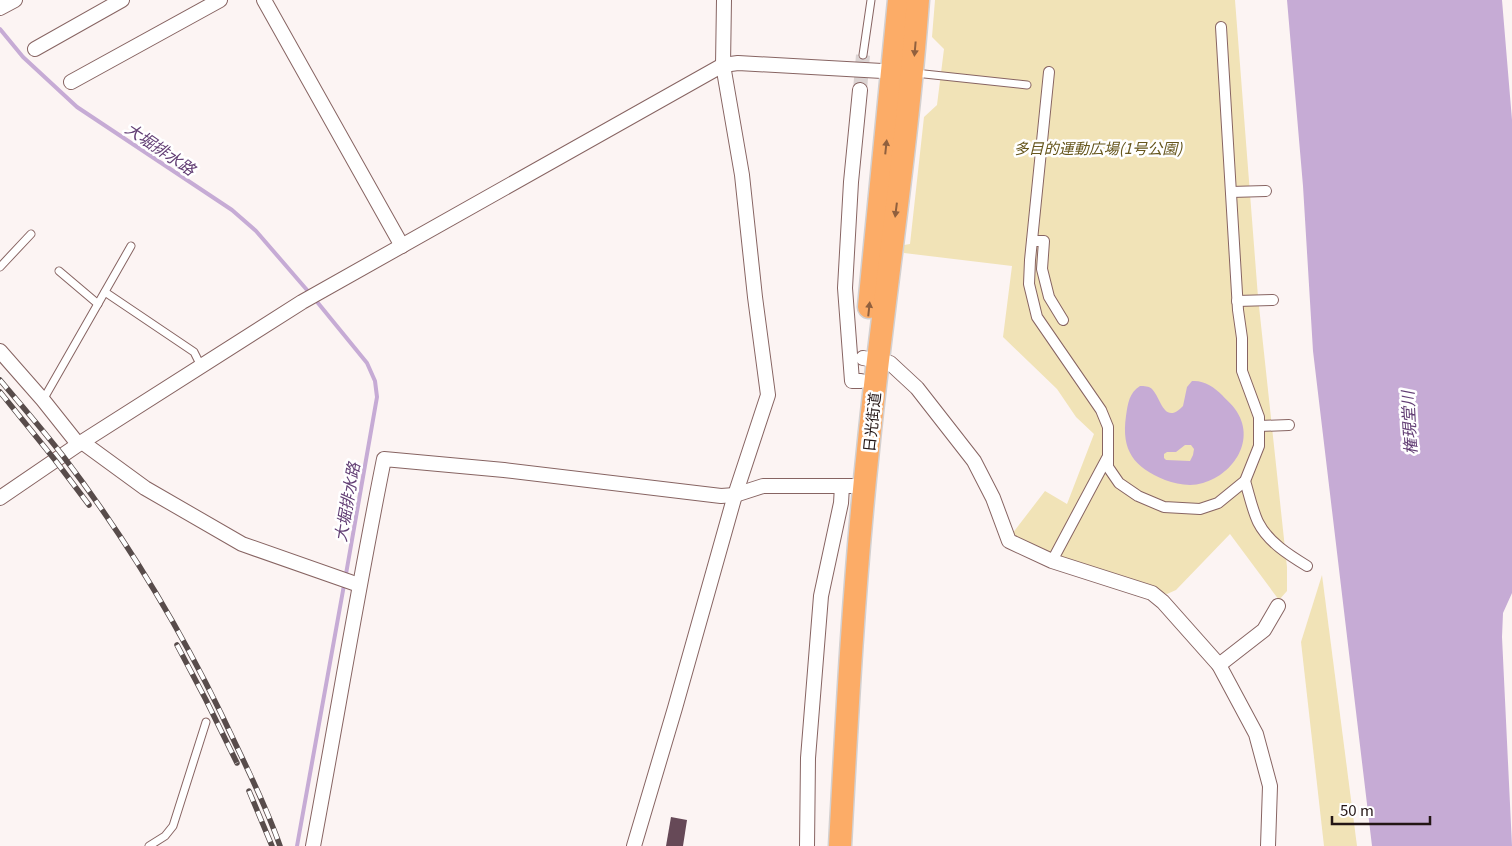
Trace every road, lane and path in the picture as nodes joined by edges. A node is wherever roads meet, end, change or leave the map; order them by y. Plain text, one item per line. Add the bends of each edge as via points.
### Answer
1 (15, 0) edge
2 (122, 0) edge
3 (220, 0) edge
4 (264, 0) edge
5 (724, 0) edge
6 (871, 0) edge
7 (899, 0) edge
8 (918, 0) edge
9 (0, 8) edge
10 (1221, 27) dead end
11 (35, 49) dead end
12 (863, 55) tunnel mouth
13 (723, 65) junction
14 (903, 72) junction
15 (1049, 72) dead end
16 (70, 82) dead end
17 (1027, 85) dead end
18 (860, 90) tunnel mouth
19 (1266, 190) dead end
20 (1231, 192) junction
21 (31, 234) dead end
22 (1032, 241) junction
23 (131, 246) dead end
24 (402, 246) junction
25 (0, 267) edge
26 (59, 272) dead end
27 (105, 292) junction
28 (1274, 300) dead end
29 (1237, 301) junction
30 (98, 304) junction
31 (1063, 320) dead end
32 (0, 351) edge
33 (870, 360) junction
34 (201, 366) junction
35 (861, 381) junction
36 (43, 400) junction
37 (1289, 424) dead end
38 (1259, 426) junction
39 (80, 443) junction
40 (1108, 457) junction
41 (1245, 481) junction
42 (848, 486) junction
43 (735, 495) junction
44 (0, 498) edge
45 (1052, 561) junction
46 (1307, 566) dead end
47 (359, 585) junction
48 (1278, 606) dead end
49 (1219, 665) junction
50 (206, 722) dead end
51 (150, 846) edge
52 (313, 846) edge
53 (634, 846) edge
54 (807, 846) edge
55 (826, 846) edge
56 (840, 846) edge
57 (1268, 846) edge

1 - 9 street
2 - 11 street
3 - 16 street
4 - 24 street
5 - 13 street
6 - 12 lane
7 - 14 highway, 日光街道
8 -> 14 highway, 日光街道
10 - 20 street
13 - 14 street via 738,63
13 - 24 street
13 - 43 street via 742,175 768,395
14 - 17 lane
14 - 33 highway, 日光街道
15 - 22 street
18 - 35 street via 845,288 852,381
19 - 20 street
20 - 29 street
21 - 25 lane
22 - 31 street via 1044,242 1044,278 1049,297
22 - 40 street via 1029,284 1037,317 1100,410 1108,427
23 - 27 lane
24 - 34 street via 302,302
26 - 30 lane
27 - 30 lane
27 - 34 lane via 194,352
28 - 29 street
29 - 38 street via 1242,371 1259,417
30 - 36 lane
32 - 36 street
33 - 35 highway, 日光街道
33 - 45 street via 890,363 917,388 974,462 993,498 1009,540
33 - 56 highway, 日光街道 via 868,451
34 - 39 street
35 - 42 highway, 日光街道
36 - 39 street
37 - 38 street
38 - 41 street via 1259,446
39 - 44 street
39 - 47 street via 145,488 242,544
40 - 41 street via 1108,467 1119,483 1138,496 1164,507 1200,509 1218,502
40 - 45 street
41 - 46 street via 1258,522 1267,535 1284,552
42 - 43 street via 763,486
42 - 54 street via 841,503 821,596 808,758
42 - 55 highway, 日光街道
43 - 47 street via 720,496 384,459
43 - 53 street
45 - 49 street via 1152,593
47 - 52 street
48 - 49 street via 1264,630
49 - 57 street via 1256,734 1270,786
50 - 51 lane via 173,826

